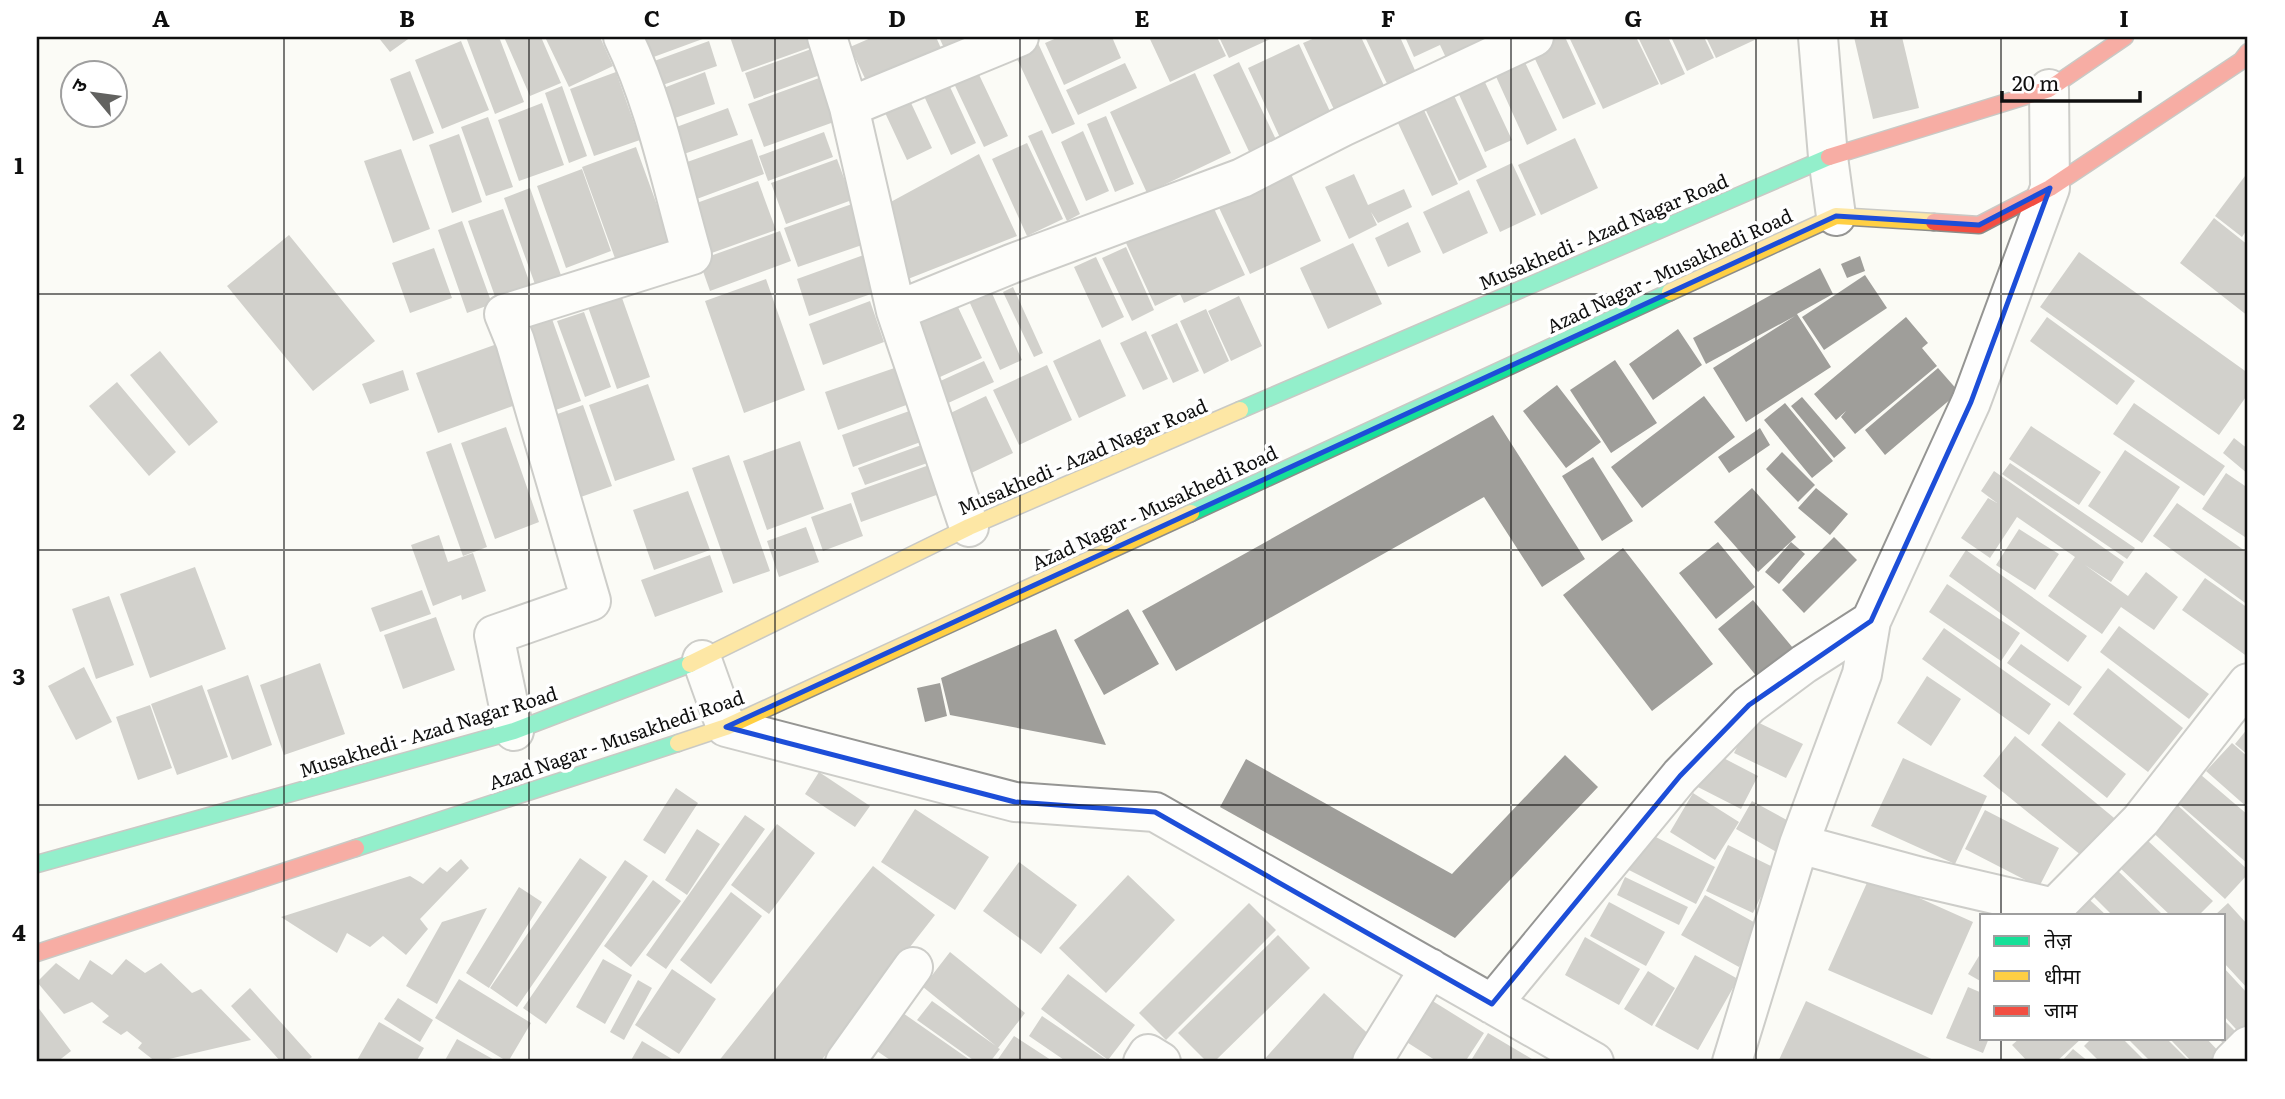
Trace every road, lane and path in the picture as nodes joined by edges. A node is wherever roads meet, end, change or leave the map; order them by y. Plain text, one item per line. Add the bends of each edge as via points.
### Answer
1 (623, 37) edge
2 (827, 37) edge
3 (1019, 37) edge
4 (1534, 37) edge
5 (1818, 37) edge
6 (2125, 37) edge
7 (2246, 57) edge
8 (2049, 89) junction
9 (849, 107) junction
10 (1828, 157) junction
11 (2050, 188) junction
12 (1836, 216) junction
13 (896, 311) junction
14 (969, 527) junction
15 (1871, 621) junction
16 (702, 660) junction
17 (2248, 683) edge
18 (726, 727) junction
19 (514, 731) junction
20 (1799, 844) junction
21 (37, 864) edge
22 (37, 953) edge
23 (914, 967) dead end
24 (1430, 968) junction
25 (1492, 1004) junction
26 (845, 1062) edge
27 (1143, 1062) edge
28 (1161, 1062) edge
29 (1372, 1062) edge
30 (1594, 1062) edge
31 (1732, 1062) edge

1 - 19 street via 650,105 692,255 504,314 591,601 495,635
2 - 9 street
3 - 9 street
4 - 13 street via 1242,178
5 - 10 street
6 - 8 main road, Musakhedi - Azad Nagar Road
7 - 11 main road, Azad Nagar - Musakhedi Road
8 - 10 main road, Musakhedi - Azad Nagar Road
8 - 11 street
9 - 13 street
10 - 12 street
10 - 14 main road, Musakhedi - Azad Nagar Road
11 - 12 main road, Azad Nagar - Musakhedi Road via 1979,225
11 - 15 street via 1970,402
12 - 18 main road, Azad Nagar - Musakhedi Road
13 - 14 street
14 - 16 main road, Musakhedi - Azad Nagar Road
15 - 20 street via 1862,674
15 - 25 street via 1804,664 1741,714 1680,776
16 - 18 street
16 - 19 main road, Musakhedi - Azad Nagar Road
17 - 20 street via 2141,820 2054,908
18 - 22 main road, Azad Nagar - Musakhedi Road
18 - 24 street via 1016,802 1155,812
19 - 21 main road, Musakhedi - Azad Nagar Road
20 - 31 street
23 - 26 street
24 - 25 street
24 - 29 street
25 - 30 street
27 - 28 street via 1148,1054

